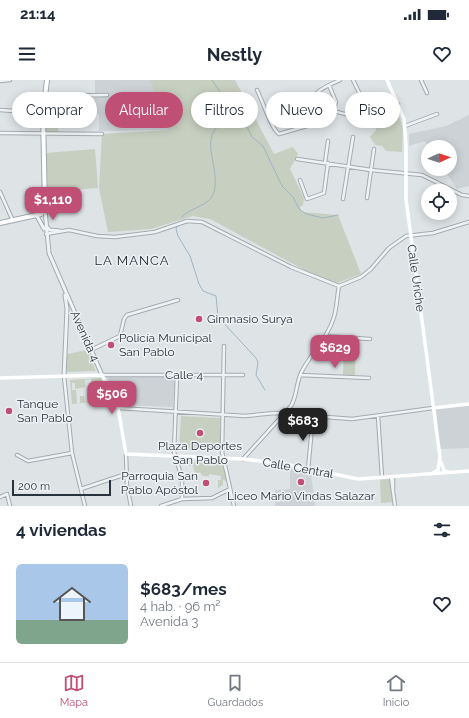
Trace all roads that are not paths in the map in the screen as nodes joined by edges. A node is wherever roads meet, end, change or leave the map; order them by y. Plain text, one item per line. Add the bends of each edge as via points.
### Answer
1 (10, 80) edge
2 (47, 80) edge
3 (340, 80) edge
4 (353, 80) edge
5 (387, 80) edge
6 (421, 80) edge
7 (0, 81) edge
8 (329, 85) junction
9 (257, 90) dead end
10 (45, 92) edge
11 (318, 92) edge
12 (332, 92) edge
13 (359, 92) edge
14 (392, 92) edge
15 (427, 93) dead end
16 (0, 110) edge
17 (266, 110) edge
18 (400, 110) edge
19 (12, 111) edge
20 (437, 114) dead end
21 (405, 126) junction
22 (44, 128) edge
23 (275, 128) edge
24 (297, 128) edge
25 (0, 133) edge
26 (44, 134) junction
27 (102, 134) dead end
28 (353, 137) dead end
29 (328, 141) dead end
30 (374, 149) dead end
31 (297, 159) dead end
32 (326, 163) junction
33 (348, 167) junction
34 (371, 170) junction
35 (405, 174) junction
36 (300, 180) dead end
37 (0, 192) edge
38 (469, 196) edge
39 (367, 198) dead end
40 (342, 199) dead end
41 (45, 209) junction
42 (37, 216) junction
43 (13, 221) junction
44 (469, 222) edge
45 (0, 223) edge
46 (46, 225) junction
47 (60, 231) junction
48 (46, 234) junction
49 (410, 235) junction
50 (63, 286) junction
51 (339, 286) junction
52 (178, 300) dead end
53 (67, 309) junction
54 (77, 319) junction
55 (324, 336) junction
56 (370, 339) dead end
57 (224, 346) dead end
58 (91, 350) junction
59 (102, 374) junction
60 (177, 375) junction
61 (223, 375) junction
62 (243, 375) dead end
63 (300, 375) junction
64 (64, 376) junction
65 (0, 378) edge
66 (369, 378) dead end
67 (469, 404) edge
68 (438, 407) junction
69 (118, 408) junction
70 (433, 408) junction
71 (175, 411) junction
72 (222, 413) junction
73 (284, 414) junction
74 (434, 414) junction
75 (313, 416) junction
76 (378, 416) junction
77 (72, 453) junction
78 (126, 454) junction
79 (17, 455) dead end
80 (246, 455) junction
81 (176, 456) junction
82 (440, 457) junction
83 (223, 458) junction
84 (238, 459) junction
85 (243, 459) junction
86 (308, 470) junction
87 (469, 471) edge
88 (449, 473) junction
89 (126, 474) junction
90 (431, 475) junction
91 (392, 477) junction
92 (382, 478) junction
93 (81, 489) junction
94 (230, 489) junction
95 (0, 496) edge
96 (182, 499) junction
97 (10, 506) edge
98 (85, 506) edge
99 (131, 506) edge
100 (161, 506) edge
101 (234, 506) edge
102 (395, 506) edge

1 - 7 street
2 - 10 main road
3 - 8 street
4 - 13 street
5 - 14 main road, Calle Uriche
6 - 15 street
8 - 11 street
8 - 12 street
9 - 17 street
16 - 19 street
18 - 21 main road, Calle Uriche
20 - 21 street
21 - 35 main road, Calle Uriche
22 - 26 main road
23 - 24 street via 277,133
25 - 26 street
26 - 27 street
26 - 41 main road
28 - 33 street
29 - 32 street
30 - 34 street
31 - 32 street
32 - 33 street
32 - 36 street via 324,193 307,199
33 - 34 street
33 - 40 street
34 - 35 street
34 - 39 street
35 - 38 street via 422,175
35 - 49 main road, Calle Uriche
37 - 43 street
41 - 42 main road
41 - 46 street
42 - 43 main road
42 - 48 street
43 - 45 main road
44 - 49 street via 433,233
46 - 47 street via 50,230
46 - 48 street
47 - 48 street
47 - 51 street via 115,237 155,232 196,220 291,267
48 - 50 street via 49,253
49 - 51 street via 395,242 361,277
49 - 70 main road, Calle Uriche
50 - 53 street
50 - 54 street, Avenida 4
51 - 55 street via 334,317
52 - 58 street via 127,315 120,336
53 - 54 street via 71,308
53 - 64 street
54 - 58 street, Avenida 4
55 - 56 street
55 - 63 street
57 - 61 street
58 - 59 street, Avenida 4
59 - 60 street, Calle 4
59 - 64 main road, Calle 4
59 - 69 main road, Avenida 4
60 - 61 street, Calle 4
60 - 71 street
61 - 62 street, Calle 4
61 - 72 street
63 - 66 street
63 - 73 street via 296,397
64 - 65 main road, Calle 4
64 - 77 street
67 - 68 main road
68 - 70 main road
68 - 74 main road
69 - 71 street
69 - 78 main road, Avenida 4
70 - 74 main road, Calle Uriche
70 - 76 street
71 - 72 street
71 - 81 street
72 - 73 street via 245,416
72 - 83 street
73 - 75 street
73 - 80 street
74 - 82 main road, Calle Uriche
75 - 76 street via 352,419
75 - 86 street
76 - 92 street
77 - 79 street via 28,461
77 - 93 street
78 - 81 main road, Calle Central
78 - 89 street
80 - 84 main road
80 - 85 street
81 - 83 main road, Calle Central
81 - 96 street via 182,478
82 - 88 main road via 444,470
82 - 90 main road via 438,470
83 - 84 main road, Calle Central
83 - 94 street
84 - 85 main road, Calle Central
85 - 86 main road, Calle Central via 285,464
86 - 92 main road, Calle Central via 350,478
87 - 88 main road, Calle Central
88 - 90 main road, Calle Central
89 - 93 street
89 - 99 street
90 - 91 main road, Calle Central
91 - 92 main road, Calle Central
91 - 102 street
93 - 98 street
94 - 96 street via 212,498
94 - 101 street
95 - 97 street via 7,494
96 - 100 street

